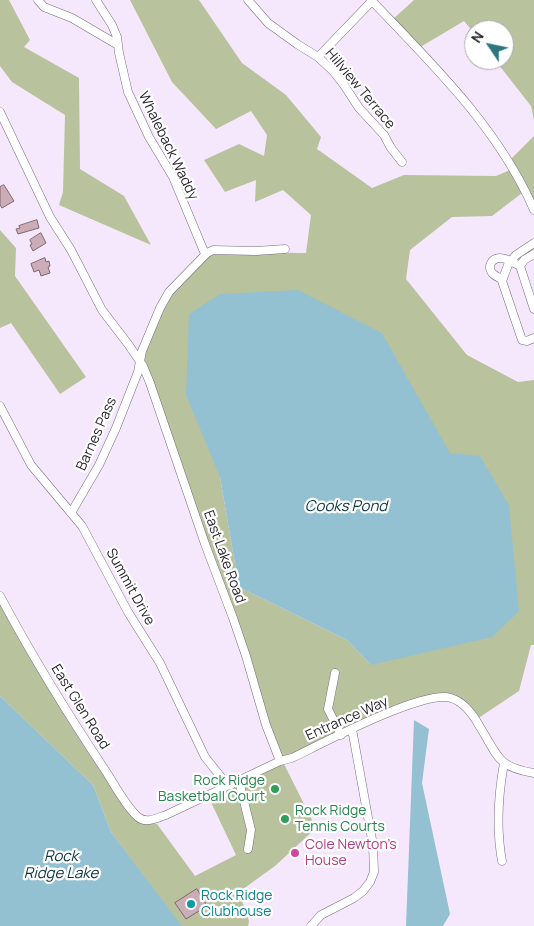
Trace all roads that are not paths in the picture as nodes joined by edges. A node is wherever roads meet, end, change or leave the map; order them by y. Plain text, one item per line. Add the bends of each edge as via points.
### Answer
1 (38, 0) edge
2 (96, 0) edge
3 (248, 0) edge
4 (372, 0) edge
5 (118, 45) junction
6 (318, 57) junction
7 (0, 112) edge
8 (402, 162) dead end
9 (534, 210) edge
10 (534, 244) edge
11 (286, 249) dead end
12 (205, 254) junction
13 (534, 254) edge
14 (511, 261) junction
15 (520, 266) junction
16 (503, 279) junction
17 (534, 309) edge
18 (534, 338) edge
19 (140, 362) junction
20 (0, 406) edge
21 (72, 513) junction
22 (0, 596) edge
23 (335, 673) dead end
24 (352, 729) junction
25 (341, 735) junction
26 (280, 761) junction
27 (504, 763) junction
28 (534, 773) edge
29 (239, 781) junction
30 (231, 785) junction
31 (149, 820) joint
32 (248, 849) dead end
33 (502, 862) dead end
34 (311, 926) edge

1 - 5 street via 44,7 72,18
2 - 5 street via 112,25
3 - 6 street, Hillview Terrace via 268,24
4 - 6 street
4 - 9 street via 457,90 522,183
5 - 12 street, Whaleback Waddy via 128,92 172,177
6 - 8 street, Hillview Terrace via 377,126
7 - 19 street, East Lake Road via 50,217 102,310
10 - 14 street
11 - 12 street via 222,249
12 - 19 street, Barnes Pass via 169,292 152,326
13 - 15 street
14 - 15 street
14 - 16 street
14 - 16 street via 497,258 492,262 492,272
15 - 17 street
16 - 18 street via 522,340
19 - 21 street, Barnes Pass via 116,428
19 - 26 street, East Lake Road via 233,618
20 - 21 street, Summit Drive via 31,465
21 - 30 street, Summit Drive via 160,663 205,757
22 - 31 street, East Glen Road via 87,743 138,817
23 - 25 street via 328,709
24 - 25 street, Entrance Way
24 - 27 street, Entrance Way via 426,699 452,698 473,715
24 - 34 street via 373,845 374,872 363,891 321,915
25 - 26 street, Entrance Way
26 - 29 street, Entrance Way
27 - 28 street
27 - 33 street via 498,811
29 - 30 street, Entrance Way
29 - 32 street via 251,830
30 - 31 street, Entrance Way

